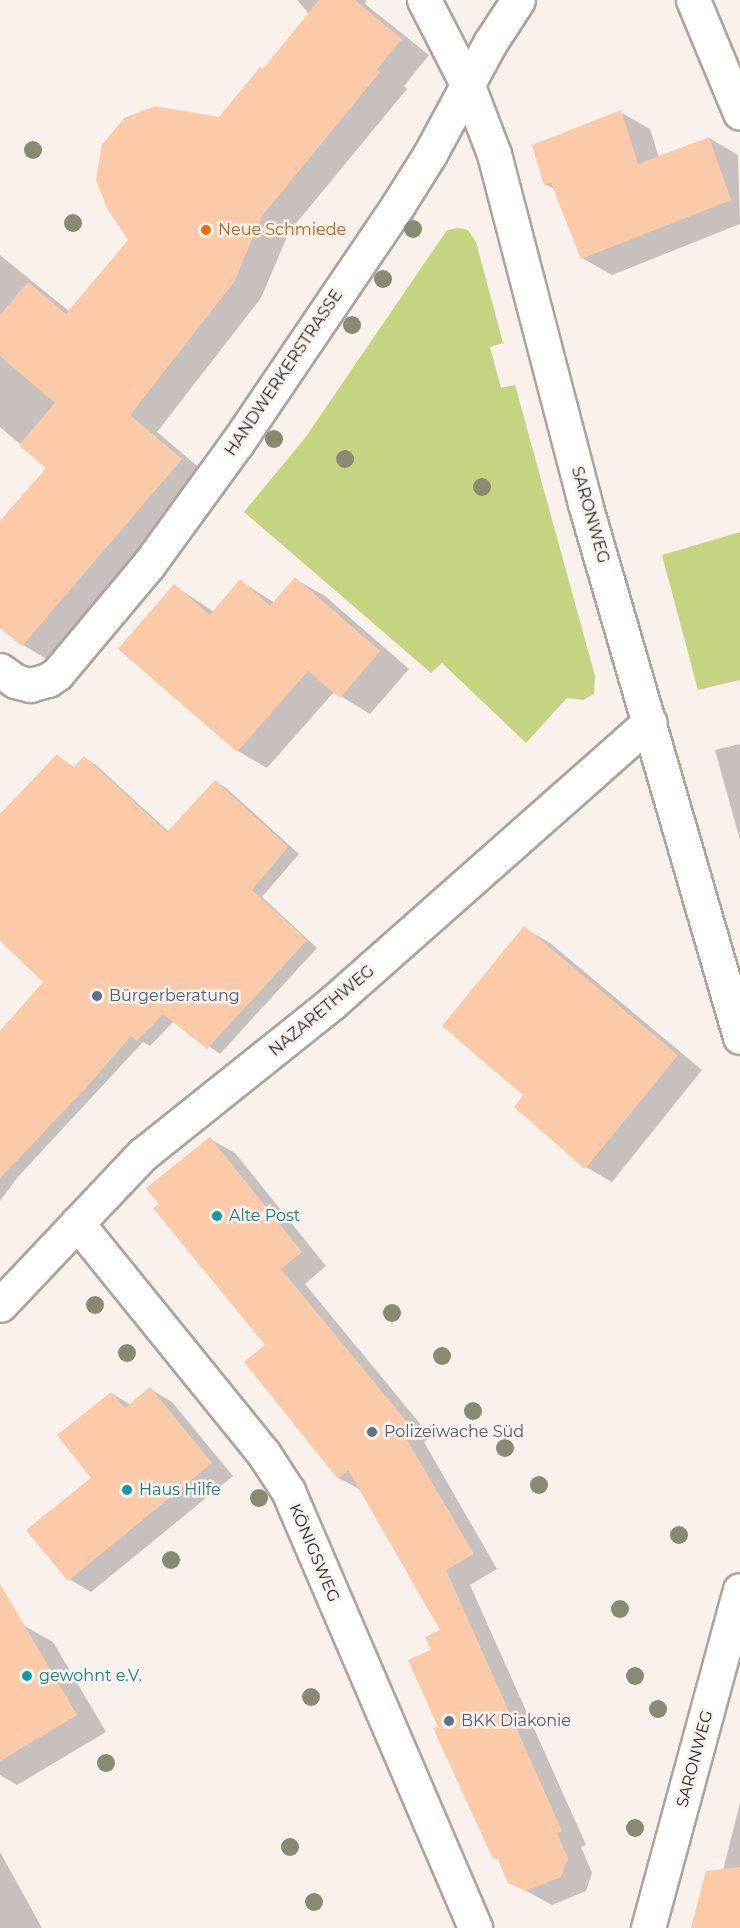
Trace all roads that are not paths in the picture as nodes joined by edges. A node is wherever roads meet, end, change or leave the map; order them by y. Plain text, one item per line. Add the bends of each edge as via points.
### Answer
1 (424, 0) edge
2 (518, 0) edge
3 (693, 0) edge
4 (468, 86) junction
5 (740, 113) edge
6 (0, 670) edge
7 (650, 722) junction
8 (740, 1037) edge
9 (77, 1223) junction
10 (0, 1305) edge
11 (740, 1590) edge
12 (475, 1928) edge
13 (648, 1928) edge

1 - 4 street, SARONWEG
2 - 4 street, HANDWERKERSTRASSE
3 - 5 street
4 - 6 street, HANDWERKERSTRASSE via 430,154 318,326 138,578 57,674 30,685
4 - 7 street, SARONWEG via 494,154 585,504
7 - 8 street, SARONWEG
7 - 9 street, NAZARETHWEG via 332,1003 143,1154
9 - 10 street, NAZARETHWEG
9 - 12 street, KÖNIGSWEG via 264,1454 288,1491
11 - 13 street, SARONWEG

